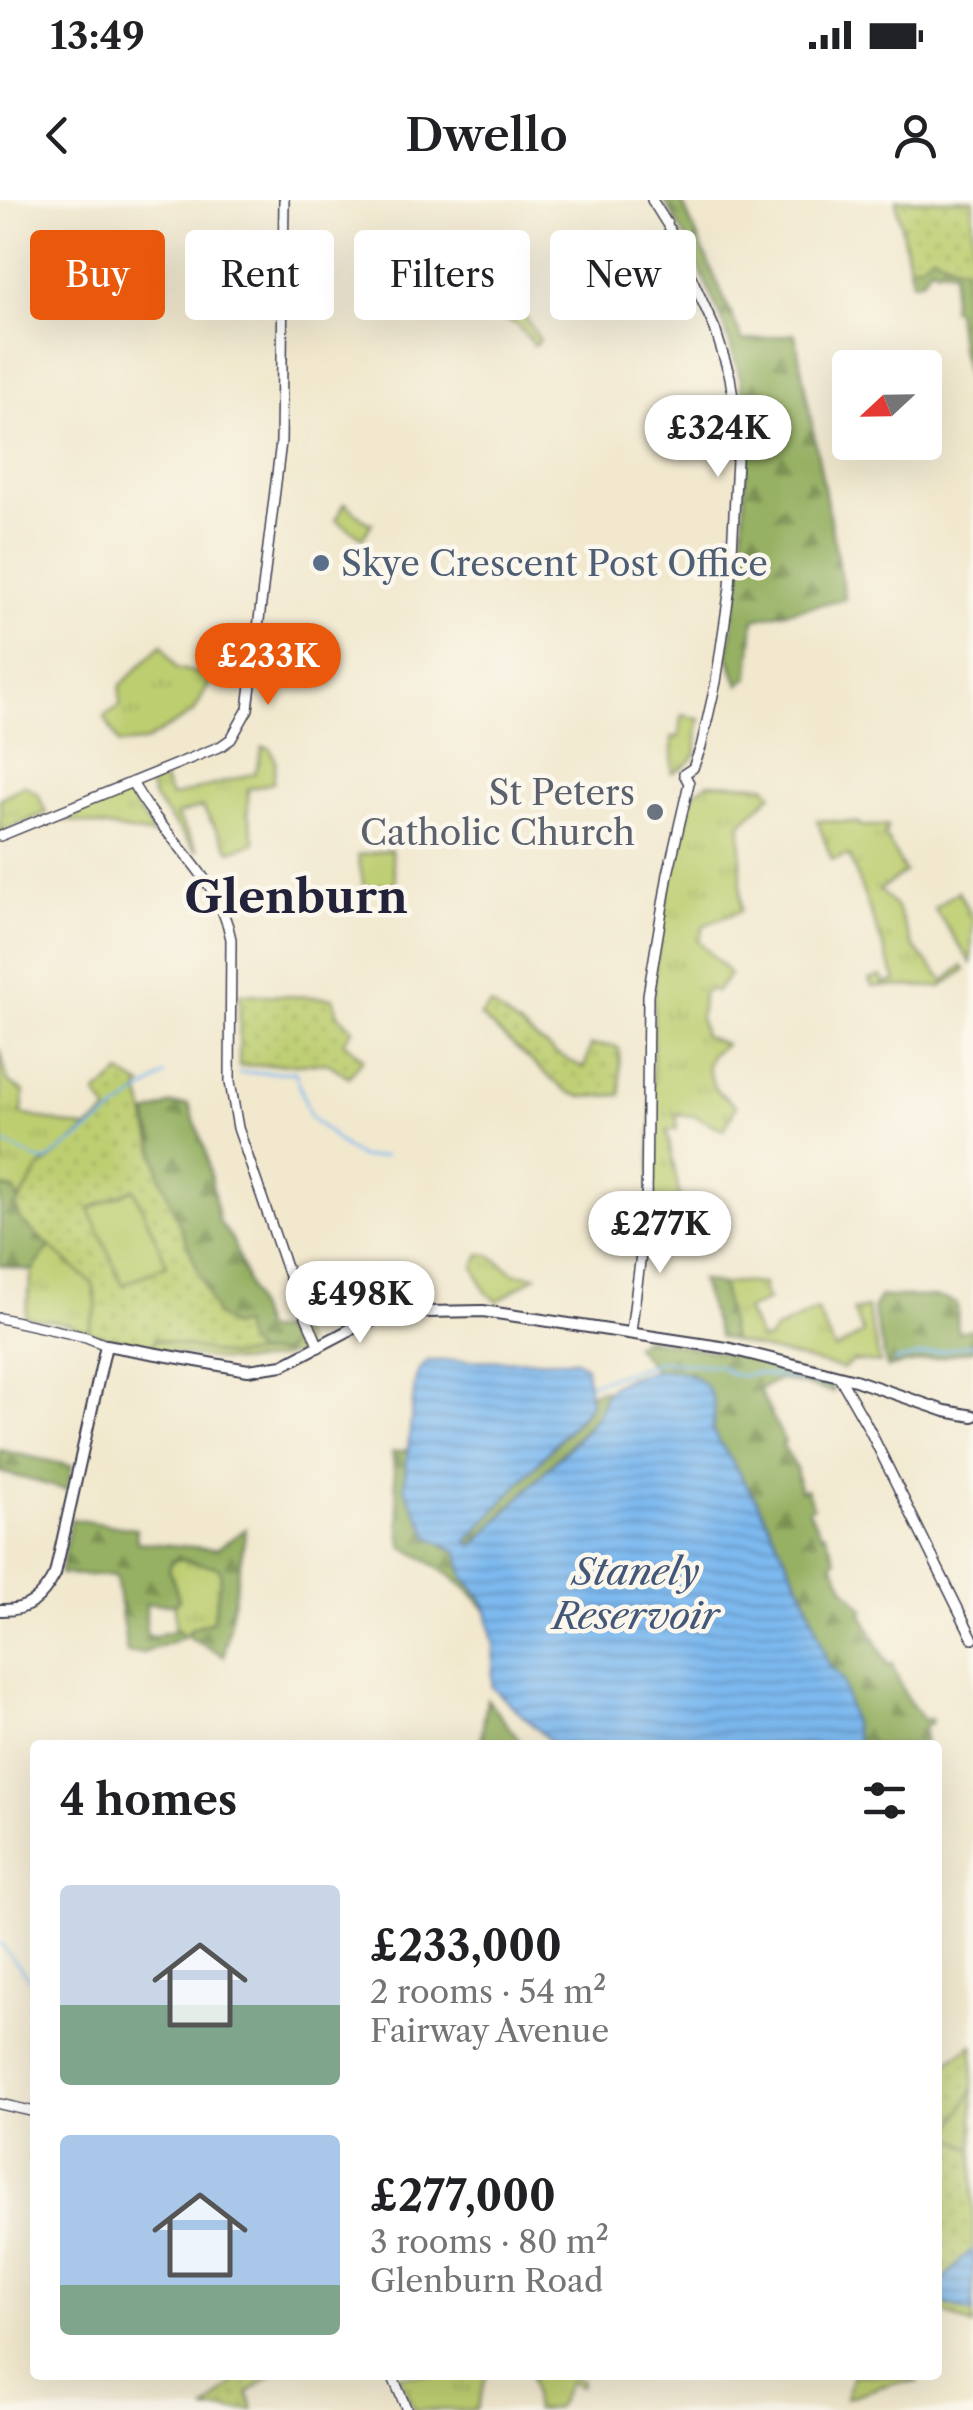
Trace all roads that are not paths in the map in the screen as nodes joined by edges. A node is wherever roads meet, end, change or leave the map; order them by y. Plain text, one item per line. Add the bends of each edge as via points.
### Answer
1 (284, 200) edge
2 (652, 200) edge
3 (132, 782) junction
4 (0, 836) edge
5 (0, 1318) edge
6 (632, 1332) junction
7 (106, 1345) junction
8 (318, 1346) junction
9 (840, 1378) junction
10 (867, 1384) junction
11 (850, 1396) junction
12 (973, 1416) edge
13 (0, 1610) edge
14 (973, 1639) edge
15 (0, 2104) edge
16 (30, 2111) edge
17 (394, 2380) edge
18 (407, 2410) edge

1 - 3 street via 281,442 248,709 221,746
2 - 6 street via 720,342 738,442 728,610 693,768 699,778 689,783 648,995 646,1216
3 - 4 street
3 - 8 street via 156,822 216,892 228,920 230,1082 238,1128
5 - 7 street
6 - 8 main road via 444,1310 380,1318
6 - 9 main road
7 - 8 main road via 248,1370 283,1365
7 - 13 main road via 54,1574 30,1605
9 - 10 main road
9 - 11 street
10 - 11 street
10 - 12 main road
11 - 14 street
15 - 16 street
17 - 18 street

